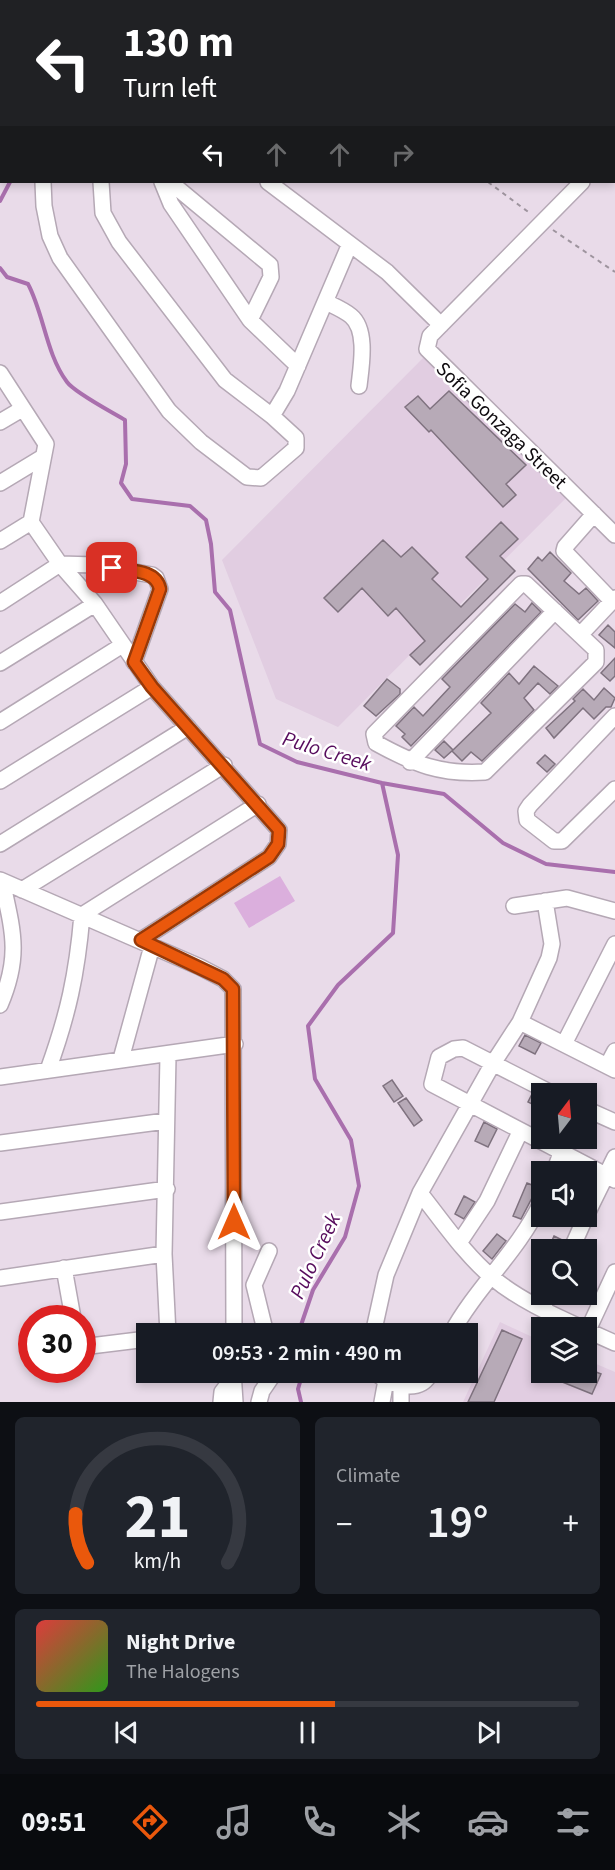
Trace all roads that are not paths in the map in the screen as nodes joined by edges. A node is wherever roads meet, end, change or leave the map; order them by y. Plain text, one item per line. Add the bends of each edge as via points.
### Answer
1 (43, 183) edge
2 (101, 183) edge
3 (162, 183) edge
4 (171, 183) edge
5 (269, 183) edge
6 (581, 183) edge
7 (350, 246) junction
8 (326, 302) junction
9 (250, 320) junction
10 (441, 325) junction
11 (298, 366) junction
12 (0, 373) edge
13 (359, 386) dead end
14 (22, 409) junction
15 (272, 416) junction
16 (0, 422) edge
17 (43, 457) junction
18 (0, 483) edge
19 (594, 514) junction
20 (31, 522) junction
21 (615, 535) edge
22 (0, 541) edge
23 (60, 564) junction
24 (614, 600) edge
25 (0, 603) edge
26 (95, 604) junction
27 (555, 611) junction
28 (580, 634) junction
29 (121, 646) junction
30 (134, 662) junction
31 (0, 663) edge
32 (152, 687) junction
33 (615, 716) edge
34 (0, 722) edge
35 (188, 727) junction
36 (410, 762) junction
37 (224, 765) junction
38 (0, 781) edge
39 (615, 789) edge
40 (258, 804) junction
41 (0, 844) edge
42 (1, 881) edge
43 (22, 890) junction
44 (545, 901) junction
45 (514, 906) dead end
46 (615, 911) edge
47 (82, 915) junction
48 (146, 943) junction
49 (615, 944) edge
50 (0, 1005) edge
51 (520, 1022) junction
52 (235, 1044) junction
53 (564, 1044) junction
54 (615, 1051) edge
55 (168, 1056) junction
56 (121, 1059) junction
57 (492, 1065) junction
58 (611, 1068) edge
59 (48, 1070) junction
60 (0, 1077) edge
61 (531, 1083) edge
62 (470, 1106) junction
63 (597, 1114) edge
64 (166, 1121) junction
65 (615, 1122) edge
66 (520, 1132) junction
67 (0, 1143) edge
68 (561, 1153) junction
69 (615, 1156) edge
70 (558, 1161) edge
71 (610, 1178) edge
72 (167, 1189) junction
73 (420, 1193) junction
74 (597, 1199) edge
75 (0, 1212) edge
76 (531, 1222) edge
77 (459, 1243) junction
78 (269, 1251) dead end
79 (164, 1254) junction
80 (64, 1268) junction
81 (615, 1272) edge
82 (0, 1278) edge
83 (493, 1278) junction
84 (71, 1305) edge
85 (544, 1305) edge
86 (542, 1310) junction
87 (558, 1317) edge
88 (591, 1317) edge
89 (167, 1323) edge
90 (234, 1323) edge
91 (263, 1323) edge
92 (375, 1323) edge
93 (457, 1323) edge
94 (597, 1335) edge
95 (136, 1340) edge
96 (615, 1343) edge
97 (96, 1345) edge
98 (228, 1383) edge
99 (234, 1383) edge
100 (267, 1383) edge
101 (381, 1383) edge
102 (422, 1383) edge
103 (401, 1384) joint
104 (222, 1402) edge
105 (235, 1402) edge
106 (259, 1402) edge
107 (382, 1402) edge
108 (401, 1402) edge

1 - 15 street via 50,236 60,258 169,411 201,442 255,480 296,448 296,438
2 - 15 street via 103,213 119,242 225,380
3 - 9 street via 171,204
4 - 9 street via 270,265 272,277
5 - 7 street
6 - 10 street, Sofia Gonzaga Street
7 - 8 street
7 - 10 street via 387,272
8 - 11 street
8 - 13 street via 351,316 359,326
9 - 11 street
10 - 19 street, Sofia Gonzaga Street via 430,336 427,349 435,359
11 - 15 street
12 - 14 street
14 - 16 street
14 - 17 street via 46,444
17 - 18 street
17 - 20 street
19 - 21 street, Sofia Gonzaga Street
19 - 24 street via 564,551
20 - 22 street
20 - 23 street
23 - 25 street
23 - 26 street
23 - 30 street via 95,565 156,578 160,589
24 - 28 street
26 - 29 street
26 - 31 street
27 - 28 street
27 - 36 street
27 - 36 street via 526,584 516,585 374,734 376,743
28 - 36 street via 596,650 596,662 485,772 448,771
29 - 30 street
29 - 34 street
30 - 32 street
32 - 35 street
32 - 38 street
33 - 39 street via 530,805 526,820 554,841 562,841
35 - 37 street
35 - 41 street
37 - 40 street
37 - 43 street
40 - 47 street
40 - 48 street via 279,830 278,844 269,857
42 - 43 street
42 - 50 street via 12,924 15,960
43 - 47 street
44 - 45 street
44 - 46 street via 567,898
44 - 51 street via 552,950
47 - 48 street
47 - 59 street via 70,1005
48 - 52 street via 223,979 233,989
48 - 56 street
49 - 53 street
51 - 53 street
51 - 57 street
52 - 55 street
52 - 90 street
53 - 58 street
54 - 58 street
55 - 56 street
55 - 64 street
56 - 59 street
57 - 61 street
57 - 62 street
57 - 62 street via 463,1048 446,1052 435,1064 432,1084
59 - 60 street
62 - 66 street
62 - 73 street
63 - 65 street
64 - 67 street
64 - 72 street
66 - 68 street
66 - 77 street via 487,1201
68 - 70 street
68 - 71 street
69 - 71 street
71 - 74 street
72 - 75 street
72 - 79 street
73 - 77 street
73 - 92 street via 386,1275
76 - 83 street
77 - 83 street
78 - 91 street via 254,1285
79 - 80 street
79 - 89 street
80 - 82 street
80 - 84 street
81 - 88 street
83 - 86 street
83 - 93 street
85 - 86 street
86 - 87 street
94 - 96 street
95 - 97 street
98 - 104 street
99 - 105 street
100 - 106 street
101 - 107 street
102 - 103 street
103 - 108 street

